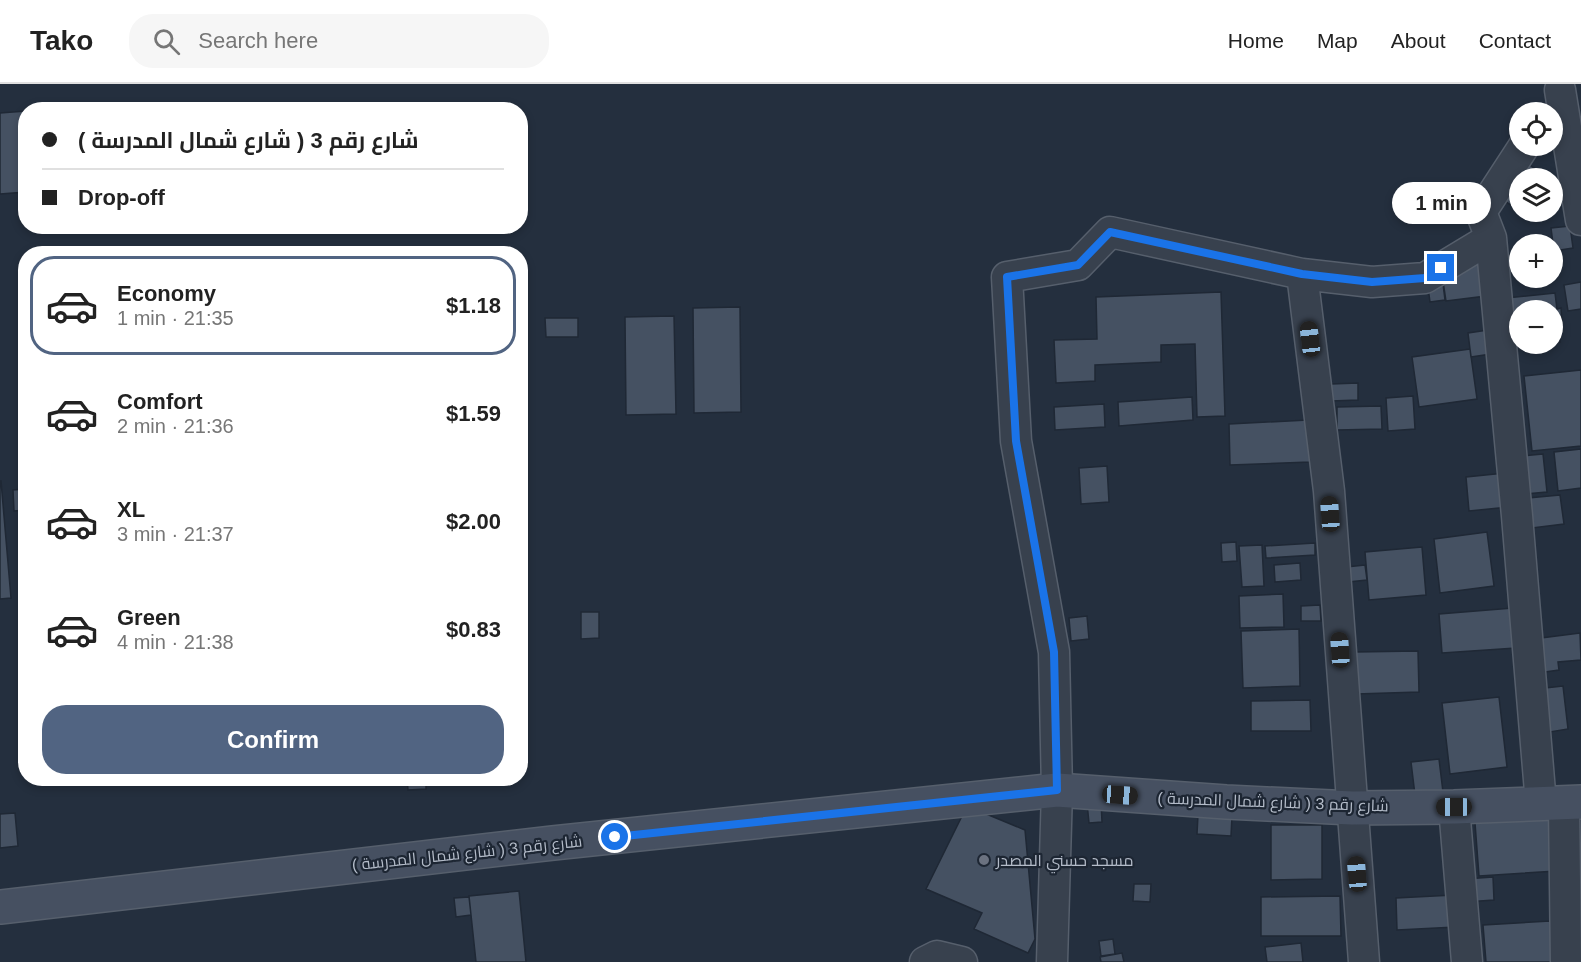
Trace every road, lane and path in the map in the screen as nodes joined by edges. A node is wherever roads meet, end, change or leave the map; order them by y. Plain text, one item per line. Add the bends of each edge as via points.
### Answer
1 (1561, 96) edge
2 (1517, 156) edge
3 (1581, 220) edge
4 (1491, 238) junction
5 (1302, 274) junction
6 (1057, 790) junction
7 (1562, 803) edge
8 (1454, 807) junction
9 (1352, 808) junction
10 (0, 907) edge
11 (925, 962) edge
12 (962, 962) edge
13 (1052, 962) edge
14 (1364, 962) edge
15 (1467, 962) edge
16 (1566, 962) edge

1 - 3 street
2 - 4 street via 1481,212
4 - 5 street via 1425,278 1372,282
4 - 7 street via 1518,527
5 - 6 street via 1110,232 1078,265 1007,277 1016,441 1054,652
5 - 9 street via 1329,491
6 - 9 street, شارع رقم 3 ( شارع شمال المدرسة )
6 - 10 street, شارع رقم 3 ( شارع شمال المدرسة )
6 - 13 street
7 - 8 street, شارع رقم 3 ( شارع شمال المدرسة )
7 - 16 street
8 - 9 street, شارع رقم 3 ( شارع شمال المدرسة )
8 - 15 street
9 - 14 street
11 - 12 street via 937,956

